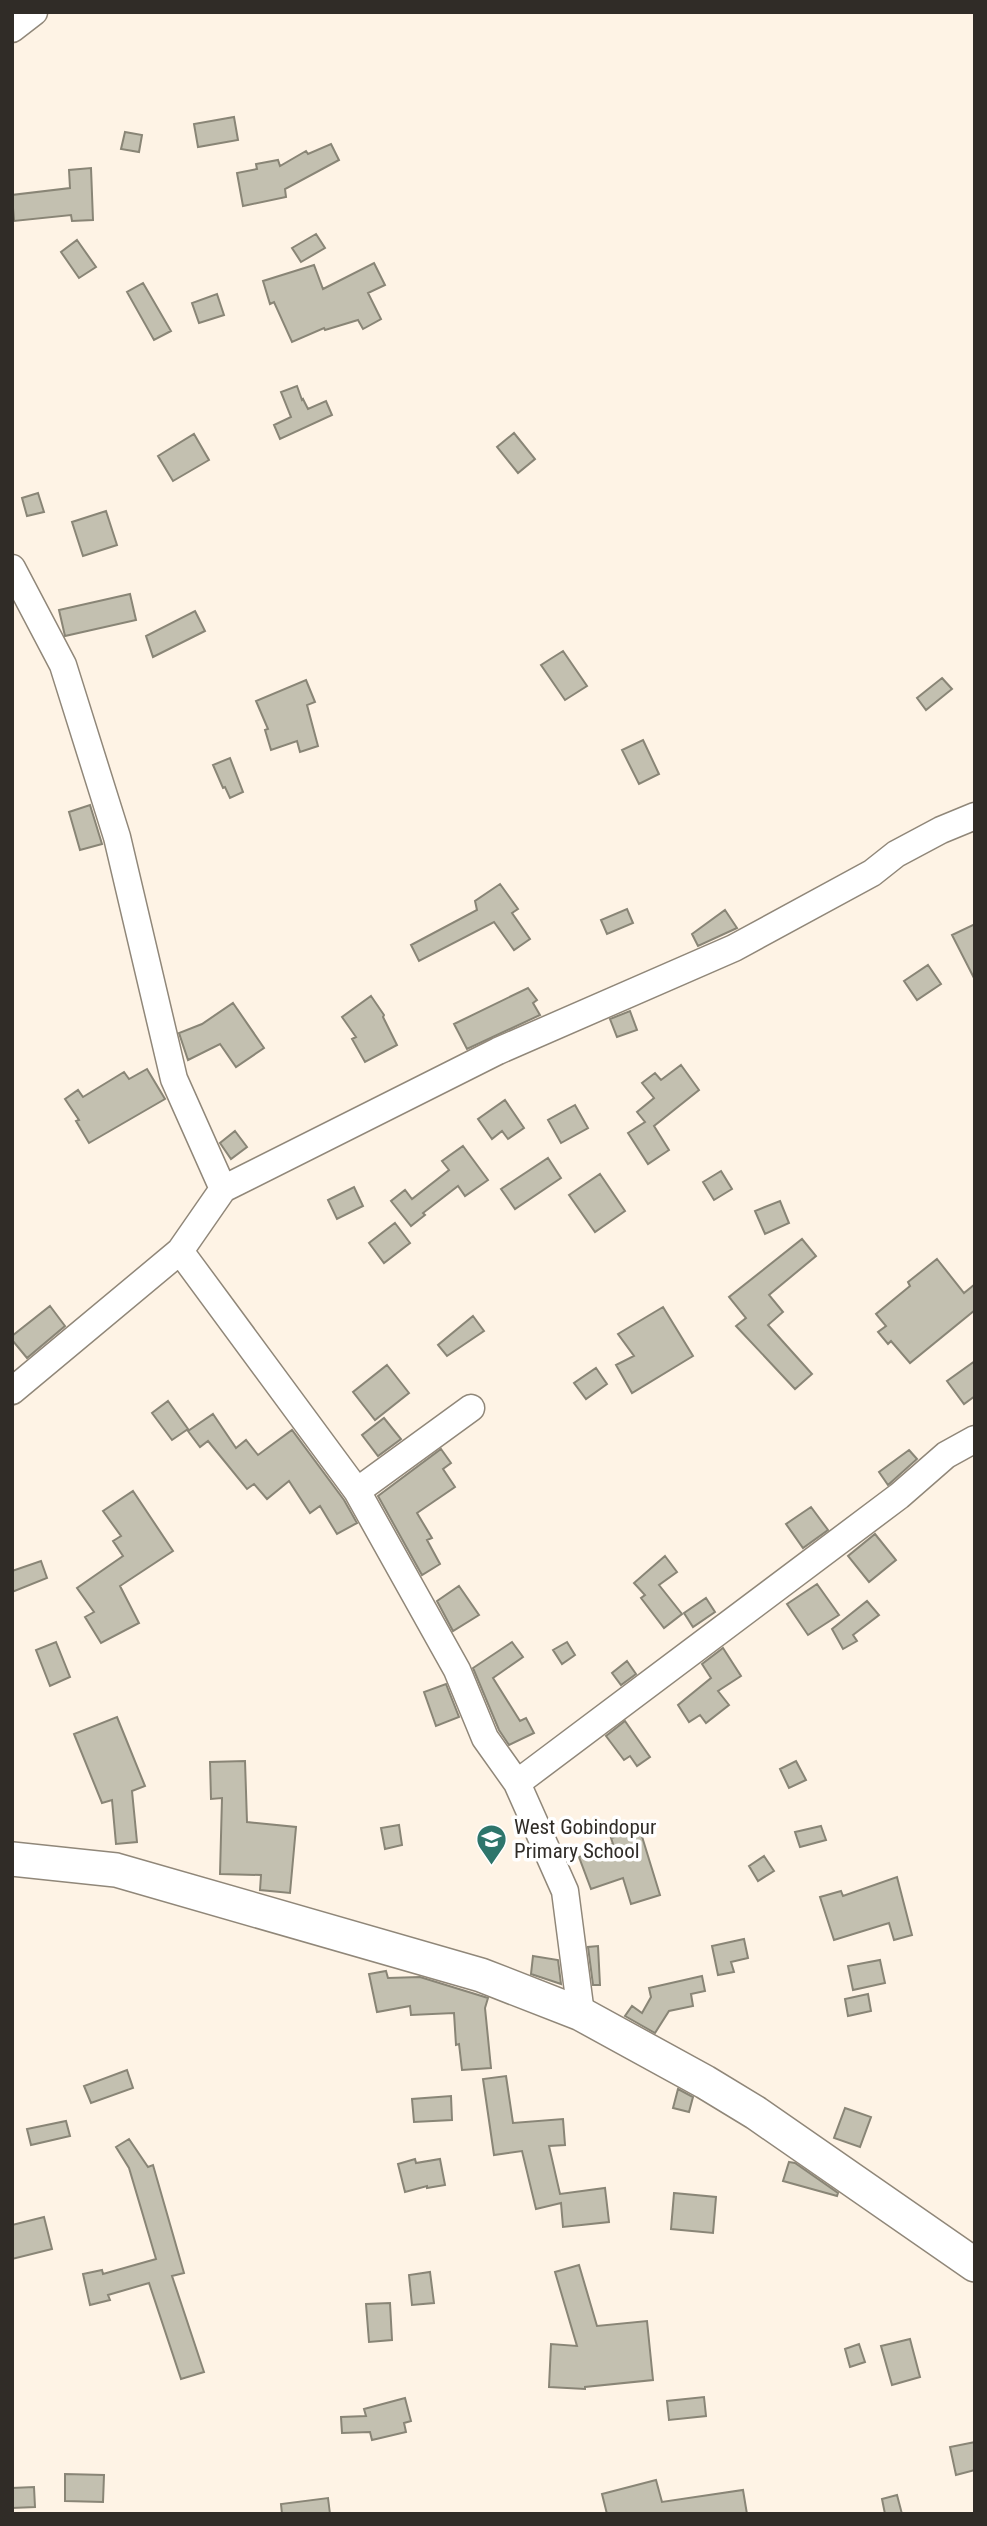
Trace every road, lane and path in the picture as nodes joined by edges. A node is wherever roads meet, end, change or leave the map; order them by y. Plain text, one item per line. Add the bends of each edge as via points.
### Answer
1 (34, 12) edge
2 (12, 29) edge
3 (12, 568) edge
4 (975, 816) edge
5 (223, 1189) junction
6 (180, 1251) junction
7 (12, 1391) edge
8 (471, 1408) dead end
9 (975, 1439) edge
10 (357, 1491) junction
11 (517, 1783) junction
12 (12, 1859) edge
13 (581, 2014) junction
14 (975, 2265) edge

1 - 2 street
3 - 5 street via 62,665 117,836 174,1080
4 - 5 street via 896,854 872,873 734,948 498,1051
5 - 6 street
6 - 7 street
6 - 10 street
8 - 10 street
9 - 11 street via 946,1455 899,1496
10 - 11 street via 457,1670 485,1738
11 - 13 street via 565,1891
12 - 13 main road via 116,1870 481,1975
13 - 14 main road via 756,2113

